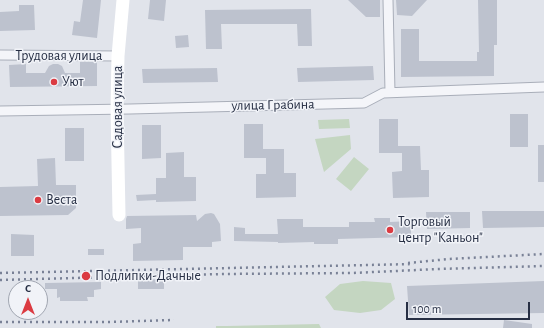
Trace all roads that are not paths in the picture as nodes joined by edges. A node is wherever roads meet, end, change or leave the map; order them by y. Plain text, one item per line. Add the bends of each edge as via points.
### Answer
1 (123, 0) edge
2 (388, 0) edge
3 (0, 55) edge
4 (118, 56) junction
5 (544, 87) edge
6 (390, 92) junction
7 (117, 109) junction
8 (0, 111) edge
9 (119, 215) dead end

1 - 4 street, Садовая улица
2 - 6 street
3 - 4 street, Трудовая улица
4 - 7 street, Садовая улица
5 - 6 street, улица Грабина
6 - 7 street, улица Грабина via 364,103
7 - 8 street, улица Грабина
7 - 9 street, Садовая улица

